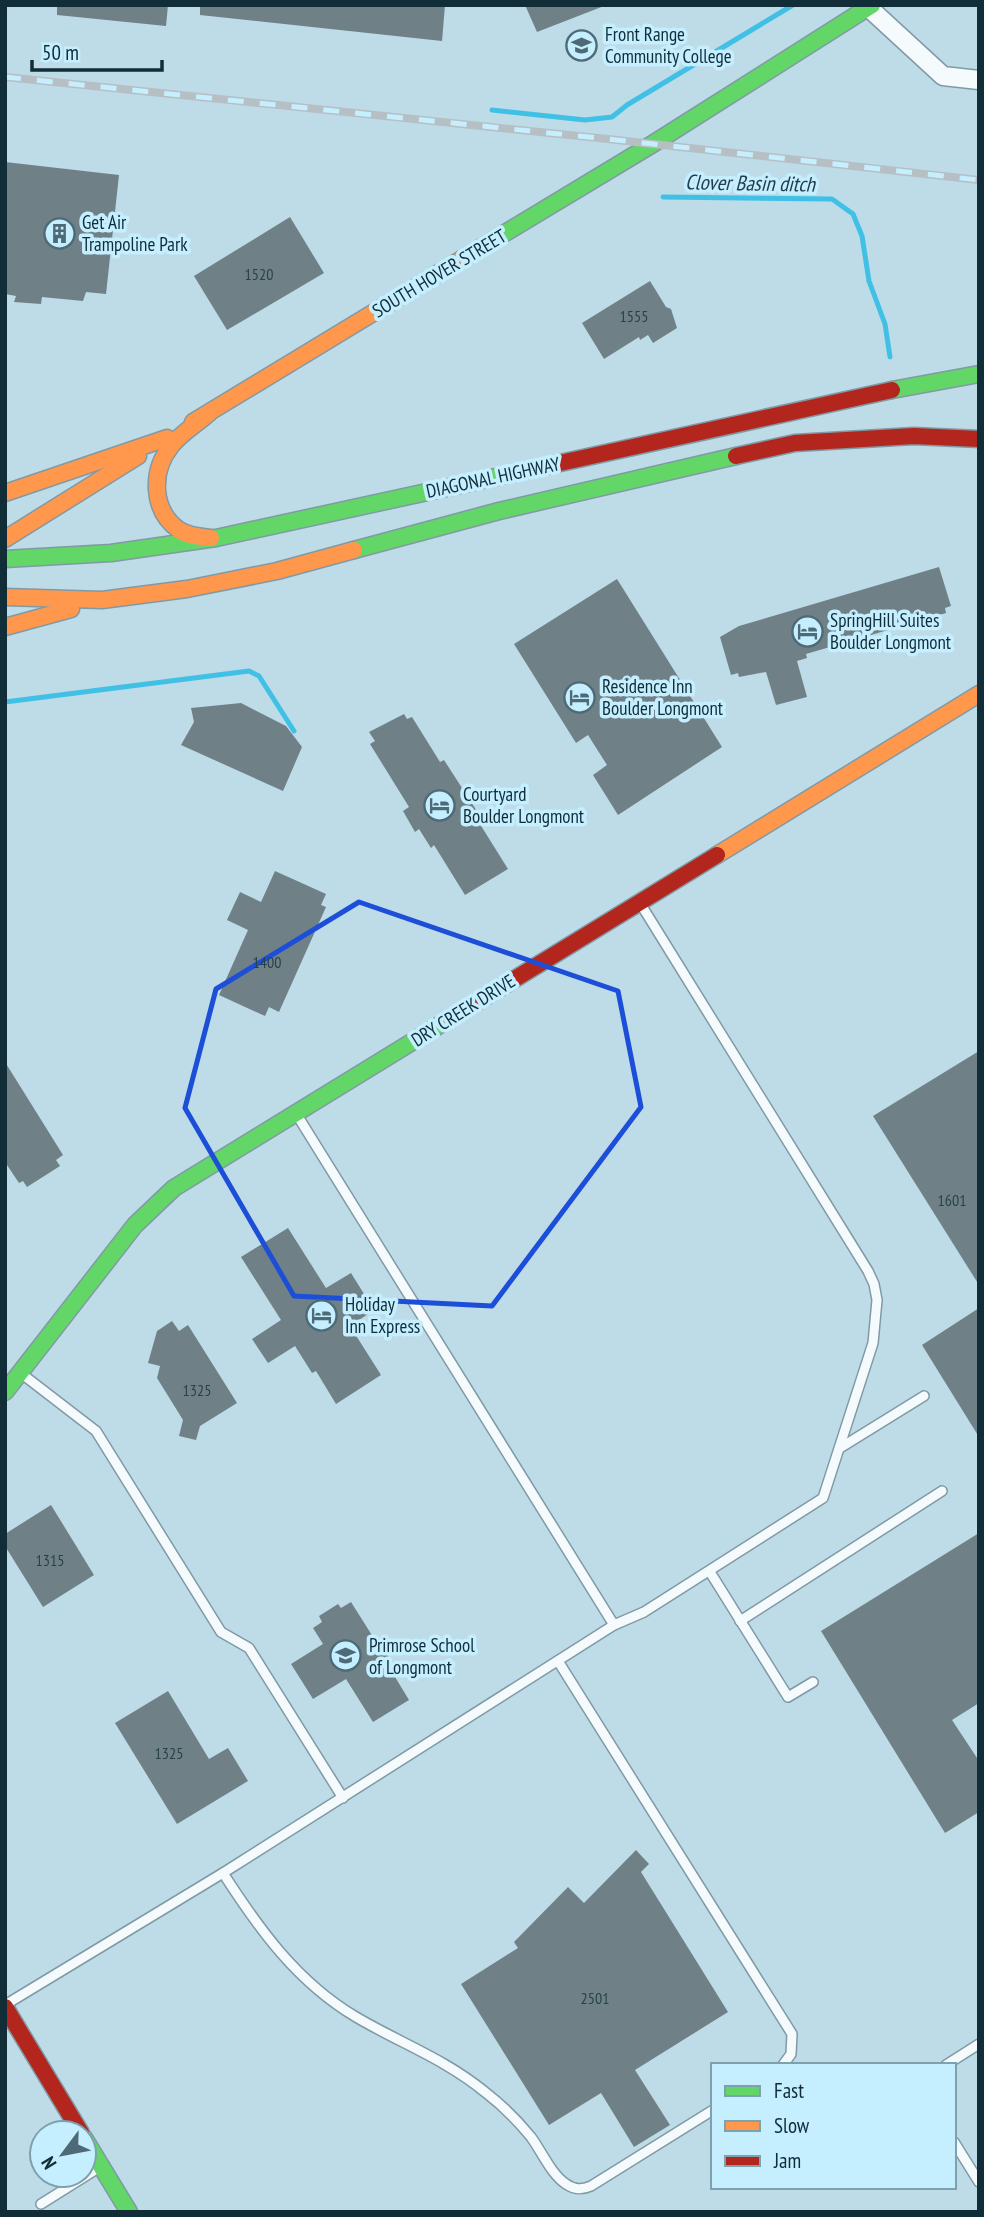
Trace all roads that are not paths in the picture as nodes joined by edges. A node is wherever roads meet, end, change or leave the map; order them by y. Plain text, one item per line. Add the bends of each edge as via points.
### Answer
1 (869, 6) edge
2 (979, 80) edge
3 (979, 374) edge
4 (209, 413) junction
5 (167, 438) junction
6 (979, 439) edge
7 (5, 493) edge
8 (216, 538) junction
9 (5, 539) edge
10 (5, 559) edge
11 (5, 597) edge
12 (102, 600) junction
13 (5, 627) edge
14 (979, 694) edge
15 (639, 901) junction
16 (295, 1113) junction
17 (20, 1373) junction
18 (5, 1392) edge
19 (924, 1396) dead end
20 (840, 1448) junction
21 (942, 1491) dead end
22 (710, 1572) junction
23 (740, 1621) junction
24 (614, 1625) junction
25 (558, 1661) junction
26 (813, 1682) dead end
27 (342, 1798) junction
28 (223, 1873) junction
29 (5, 2006) edge
30 (979, 2044) edge
31 (784, 2063) edge
32 (949, 2063) edge
33 (711, 2111) edge
34 (73, 2119) edge
35 (956, 2145) edge
36 (98, 2161) edge
37 (101, 2166) junction
38 (979, 2182) edge
39 (40, 2204) dead end
40 (129, 2212) edge

1 - 2 street via 943,76
1 - 4 main road, SOUTH HOVER STREET via 651,145
3 - 8 main road, DIAGONAL HIGHWAY
4 - 5 main road, SOUTH HOVER STREET
4 - 8 main road via 171,446 158,467 155,490 161,508 179,530
5 - 7 main road
5 - 9 main road, SOUTH HOVER STREET
6 - 12 main road, DIAGONAL HIGHWAY via 914,436 795,443 511,508 277,570 187,589
8 - 10 main road, DIAGONAL HIGHWAY via 108,555
11 - 12 main road, DIAGONAL HIGHWAY
12 - 13 main road
14 - 15 main road, DRY CREEK DRIVE
15 - 16 main road, DRY CREEK DRIVE
15 - 20 lane via 874,1284 873,1343
16 - 17 main road, DRY CREEK DRIVE via 174,1188 146,1212
16 - 24 lane
17 - 18 main road, DRY CREEK DRIVE
17 - 27 lane via 96,1431 221,1632 248,1648
19 - 20 lane
20 - 22 lane via 823,1498
21 - 23 lane
22 - 23 lane
22 - 24 lane
23 - 26 lane via 788,1697
24 - 25 lane
25 - 27 lane
25 - 31 lane via 791,2033 792,2050
27 - 28 lane
28 - 29 lane
28 - 33 lane via 261,1931 309,1982 358,2018 436,2057 473,2082 520,2125 572,2187 589,2188
29 - 34 main road
30 - 32 lane
35 - 38 lane
36 - 37 main road
37 - 39 lane
37 - 40 main road

